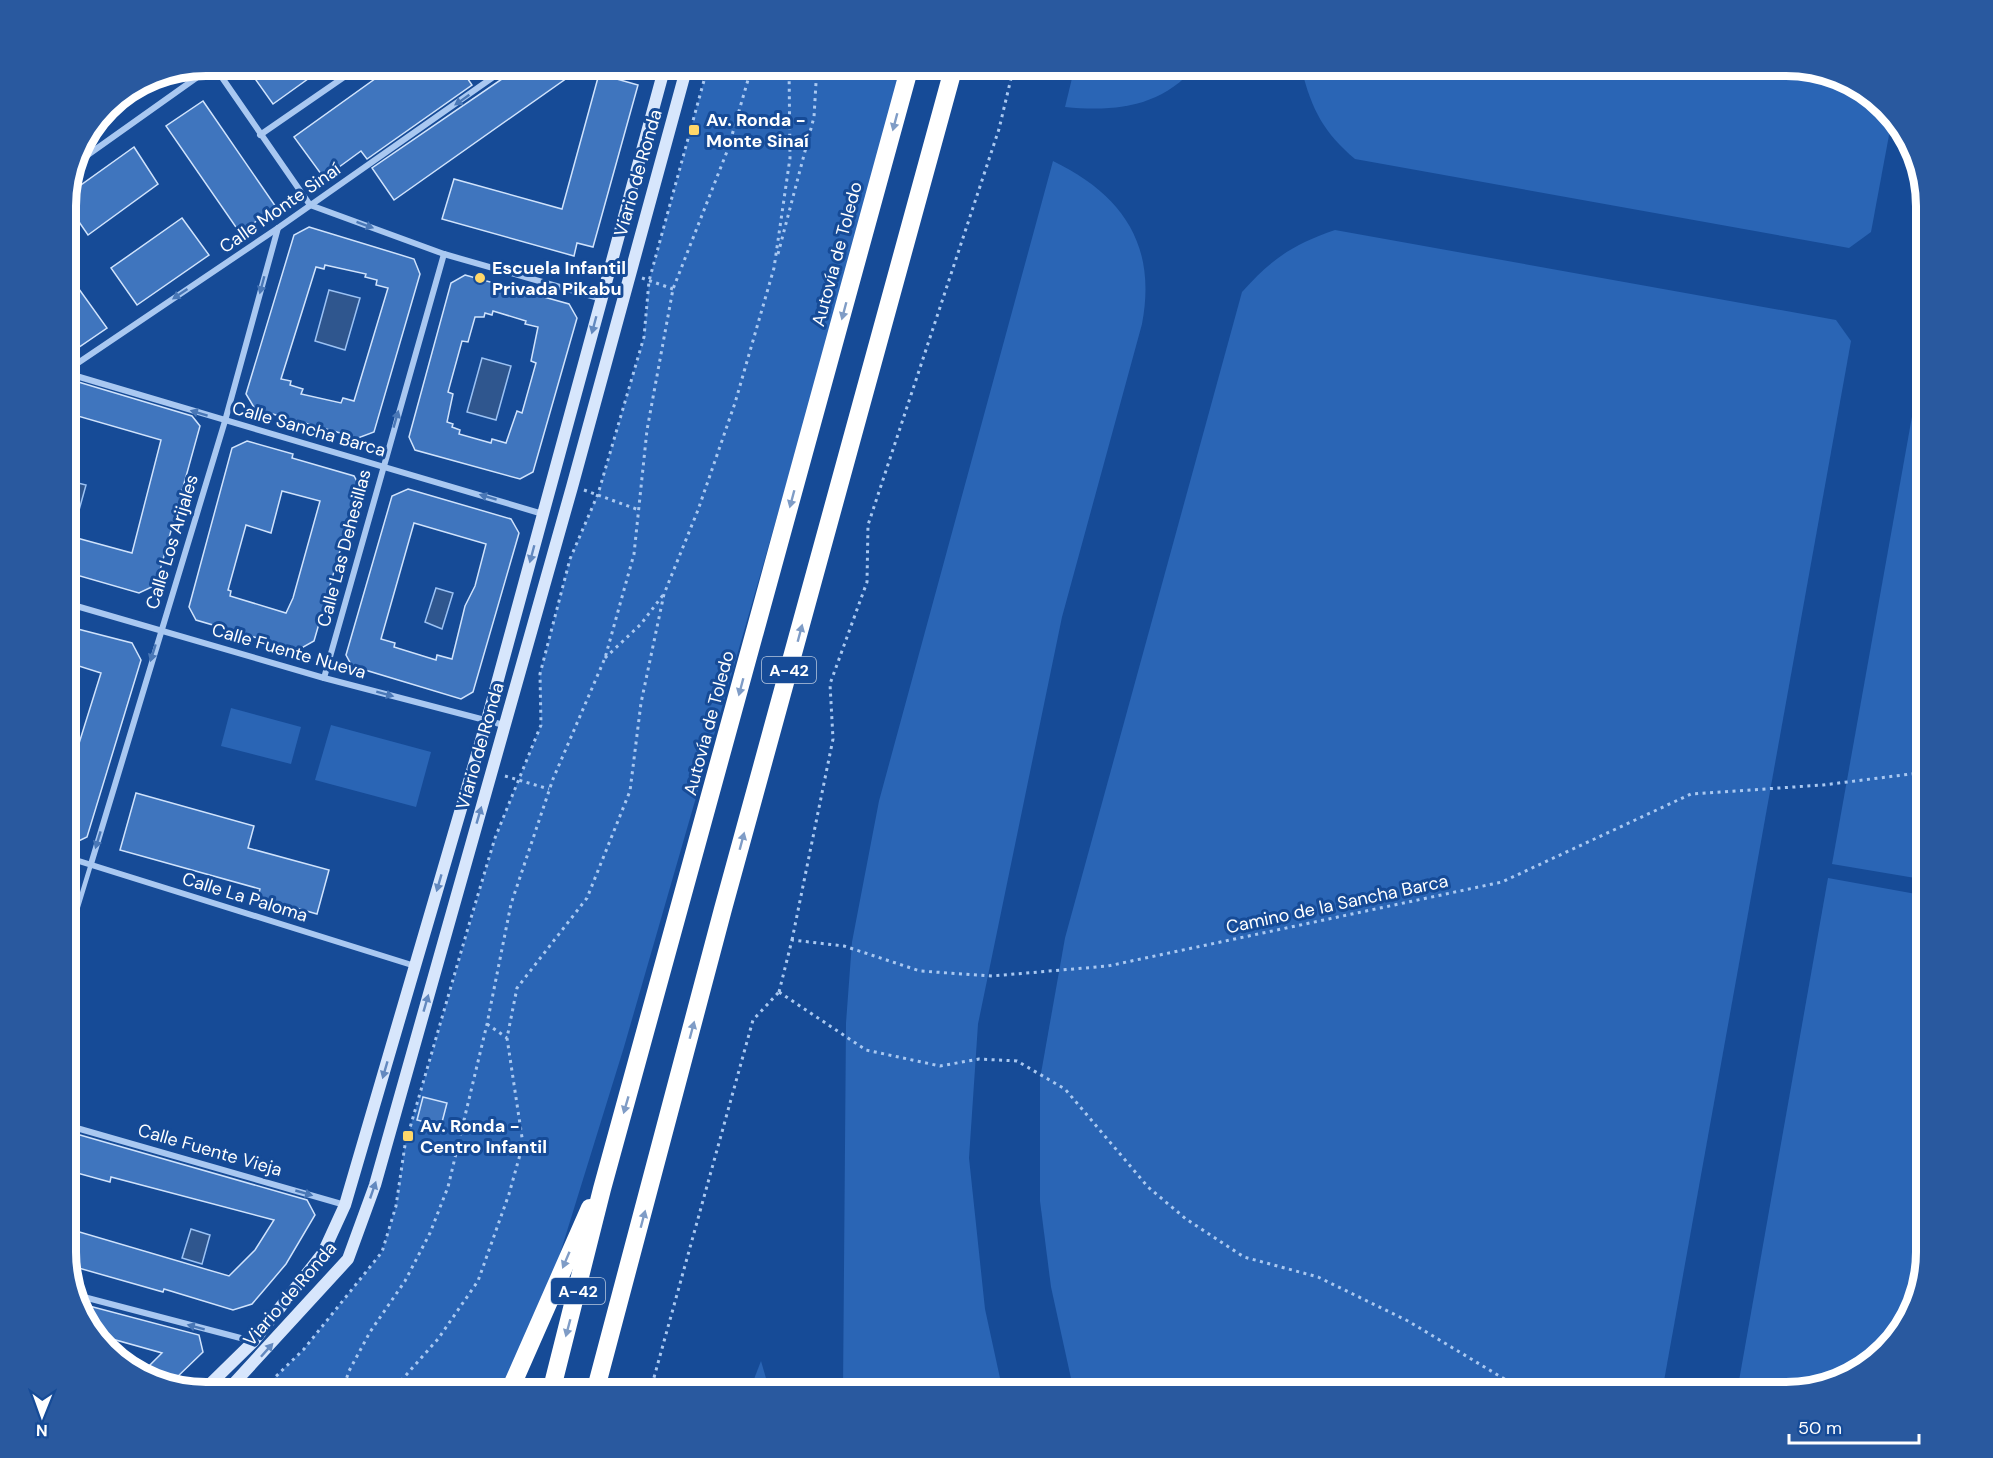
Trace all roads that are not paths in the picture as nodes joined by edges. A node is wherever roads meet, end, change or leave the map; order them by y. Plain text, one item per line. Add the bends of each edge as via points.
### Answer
1 (197, 77) edge
2 (220, 77) edge
3 (344, 77) edge
4 (488, 77) edge
5 (662, 77) edge
6 (684, 77) edge
7 (907, 77) edge
8 (951, 77) edge
9 (260, 135) junction
10 (87, 156) edge
11 (310, 206) junction
12 (278, 228) junction
13 (444, 254) junction
14 (602, 299) junction
15 (77, 365) edge
16 (77, 375) edge
17 (225, 421) junction
18 (382, 466) junction
19 (544, 514) junction
20 (77, 606) edge
21 (160, 630) junction
22 (324, 678) junction
23 (487, 720) junction
24 (504, 725) junction
25 (77, 860) edge
26 (91, 864) junction
27 (77, 908) edge
28 (416, 966) junction
29 (77, 1128) edge
30 (602, 1189) junction
31 (345, 1204) junction
32 (84, 1296) edge
33 (253, 1341) junction
34 (212, 1382) edge
35 (235, 1382) edge
36 (513, 1382) edge
37 (554, 1382) edge
38 (598, 1382) edge

1 - 10 street
2 - 9 street
3 - 9 street
4 -> 11 street, Calle Monte Sinaí
5 - 14 main road, Viario de Ronda
6 - 24 main road, Viario de Ronda
7 -> 30 highway, Autovía de Toledo / A-42
38 -> 8 highway, A-42
9 - 11 street
11 - 12 street, Calle Monte Sinaí
11 -> 13 street
12 -> 15 street, Calle Monte Sinaí
12 -> 17 street, Calle Los Arijales
13 - 14 street
18 -> 13 street, Calle Las Dehesillas
14 -> 19 main road, Viario de Ronda
17 -> 16 street, Calle Sancha Barca
17 - 18 street, Calle Sancha Barca
17 - 21 street, Calle Los Arijales
19 -> 18 street, Calle Sancha Barca
18 - 22 street, Calle Las Dehesillas
19 -> 23 main road, Viario de Ronda
20 - 21 street, Calle Fuente Nueva
21 - 22 street, Calle Fuente Nueva
21 -> 26 street, Calle Los Arijales
22 -> 23 street, Calle Fuente Nueva
23 - 24 street, Calle Fuente Nueva
23 -> 28 main road, Viario de Ronda
35 -> 24 main road, Viario de Ronda via 348,1259 375,1185
25 - 26 street, Calle La Paloma
26 - 27 lane
26 - 28 street, Calle La Paloma
28 -> 31 main road, Viario de Ronda
29 -> 31 street, Calle Fuente Vieja
30 -> 36 highway via 587,1212
30 -> 37 highway, Autovía de Toledo / A-42
31 - 33 main road, Viario de Ronda via 323,1253
33 -> 32 street
33 - 34 main road, Viario de Ronda

